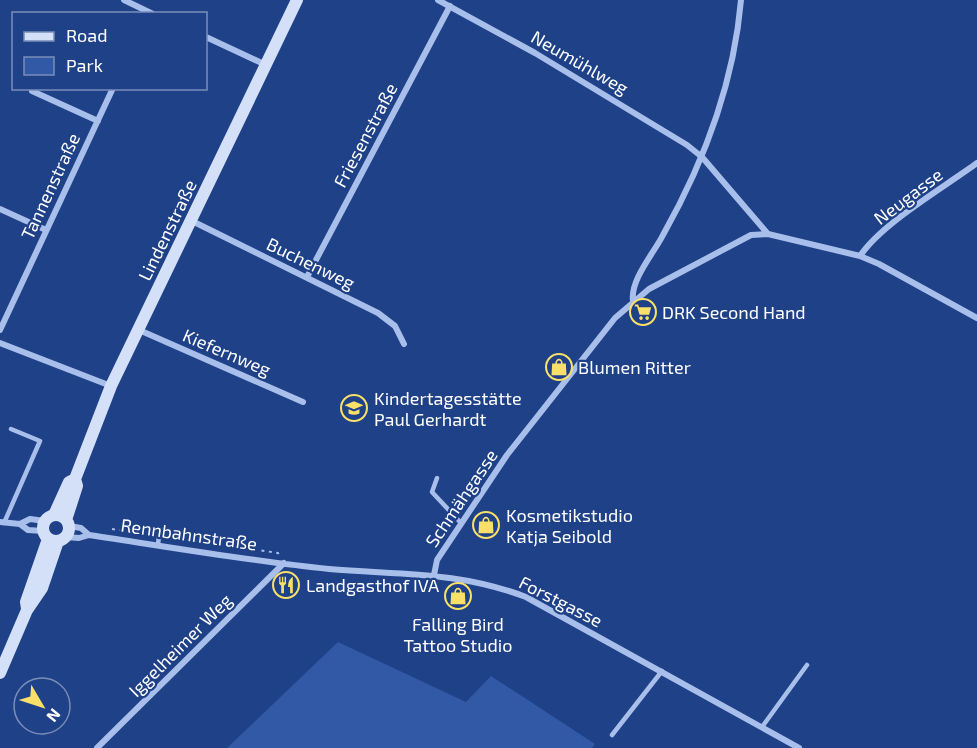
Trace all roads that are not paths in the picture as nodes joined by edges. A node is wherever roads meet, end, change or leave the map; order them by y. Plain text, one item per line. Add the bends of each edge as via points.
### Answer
1 (124, 0) edge
2 (297, 0) edge
3 (438, 0) edge
4 (741, 0) edge
5 (450, 6) junction
6 (148, 12) edge
7 (207, 38) edge
8 (266, 65) junction
9 (32, 90) dead end
10 (112, 90) edge
11 (98, 122) junction
12 (702, 157) junction
13 (977, 163) edge
14 (0, 209) edge
15 (192, 221) junction
16 (46, 230) junction
17 (768, 234) junction
18 (860, 256) junction
19 (307, 277) junction
20 (633, 301) junction
21 (977, 318) edge
22 (0, 330) edge
23 (139, 330) junction
24 (0, 343) edge
25 (404, 344) dead end
26 (111, 386) junction
27 (303, 402) dead end
28 (11, 429) dead end
29 (437, 478) dead end
30 (2, 522) edge
31 (460, 522) junction
32 (20, 524) junction
33 (56, 529) junction
34 (89, 535) junction
35 (159, 535) road end
36 (158, 545) junction
37 (284, 563) junction
38 (434, 574) junction
39 (807, 665) dead end
40 (662, 671) junction
41 (0, 673) edge
42 (762, 727) junction
43 (612, 735) dead end
44 (97, 748) edge
45 (799, 748) edge

1 - 6 street
2 - 8 main road, Lindenstraße
3 - 5 street, Neumühlweg
4 - 12 street, Schmähgasse via 738,36
5 - 12 street, Neumühlweg via 613,98
5 - 19 street, Friesenstraße
7 - 8 street
8 - 15 main road, Lindenstraße
9 - 11 street
10 - 11 street, Tannenstraße
11 - 16 street, Tannenstraße
12 - 17 street
12 - 20 street, Schmähgasse via 638,281
13 - 18 street, Neugasse via 871,242
14 - 16 street
15 - 19 street, Buchenweg
15 - 23 main road, Lindenstraße
16 - 22 street, Tannenstraße
17 - 18 street, Schmähgasse
17 - 20 street, Schmähgasse via 751,235
18 - 21 street, Schmähgasse
19 - 25 street, Buchenweg via 387,318
20 - 31 street, Schmähgasse via 558,388
23 - 26 main road, Lindenstraße
23 - 27 street, Kiefernweg
24 - 26 street
26 - 33 main road, Lindenstraße via 75,479 69,482
28 - 30 lane via 40,441
29 - 31 lane via 432,492
30 - 32 street, Rennbahnstraße
31 - 38 street, Schmähgasse via 436,560
32 - 33 street, Rennbahnstraße via 28,530
32 - 33 street, Rennbahnstraße via 30,519
33 - 34 street, Rennbahnstraße via 79,538
33 - 34 street, Rennbahnstraße via 81,528
33 - 41 main road, Lindenstraße
34 - 36 street, Rennbahnstraße
35 - 36 lane
36 - 37 street, Rennbahnstraße
37 - 38 street, Forstgasse
37 - 44 street, Iggelheimer Weg
38 - 40 street, Forstgasse via 492,584 526,597
39 - 42 lane
40 - 42 street, Forstgasse
40 - 43 lane
42 - 45 street, Forstgasse

